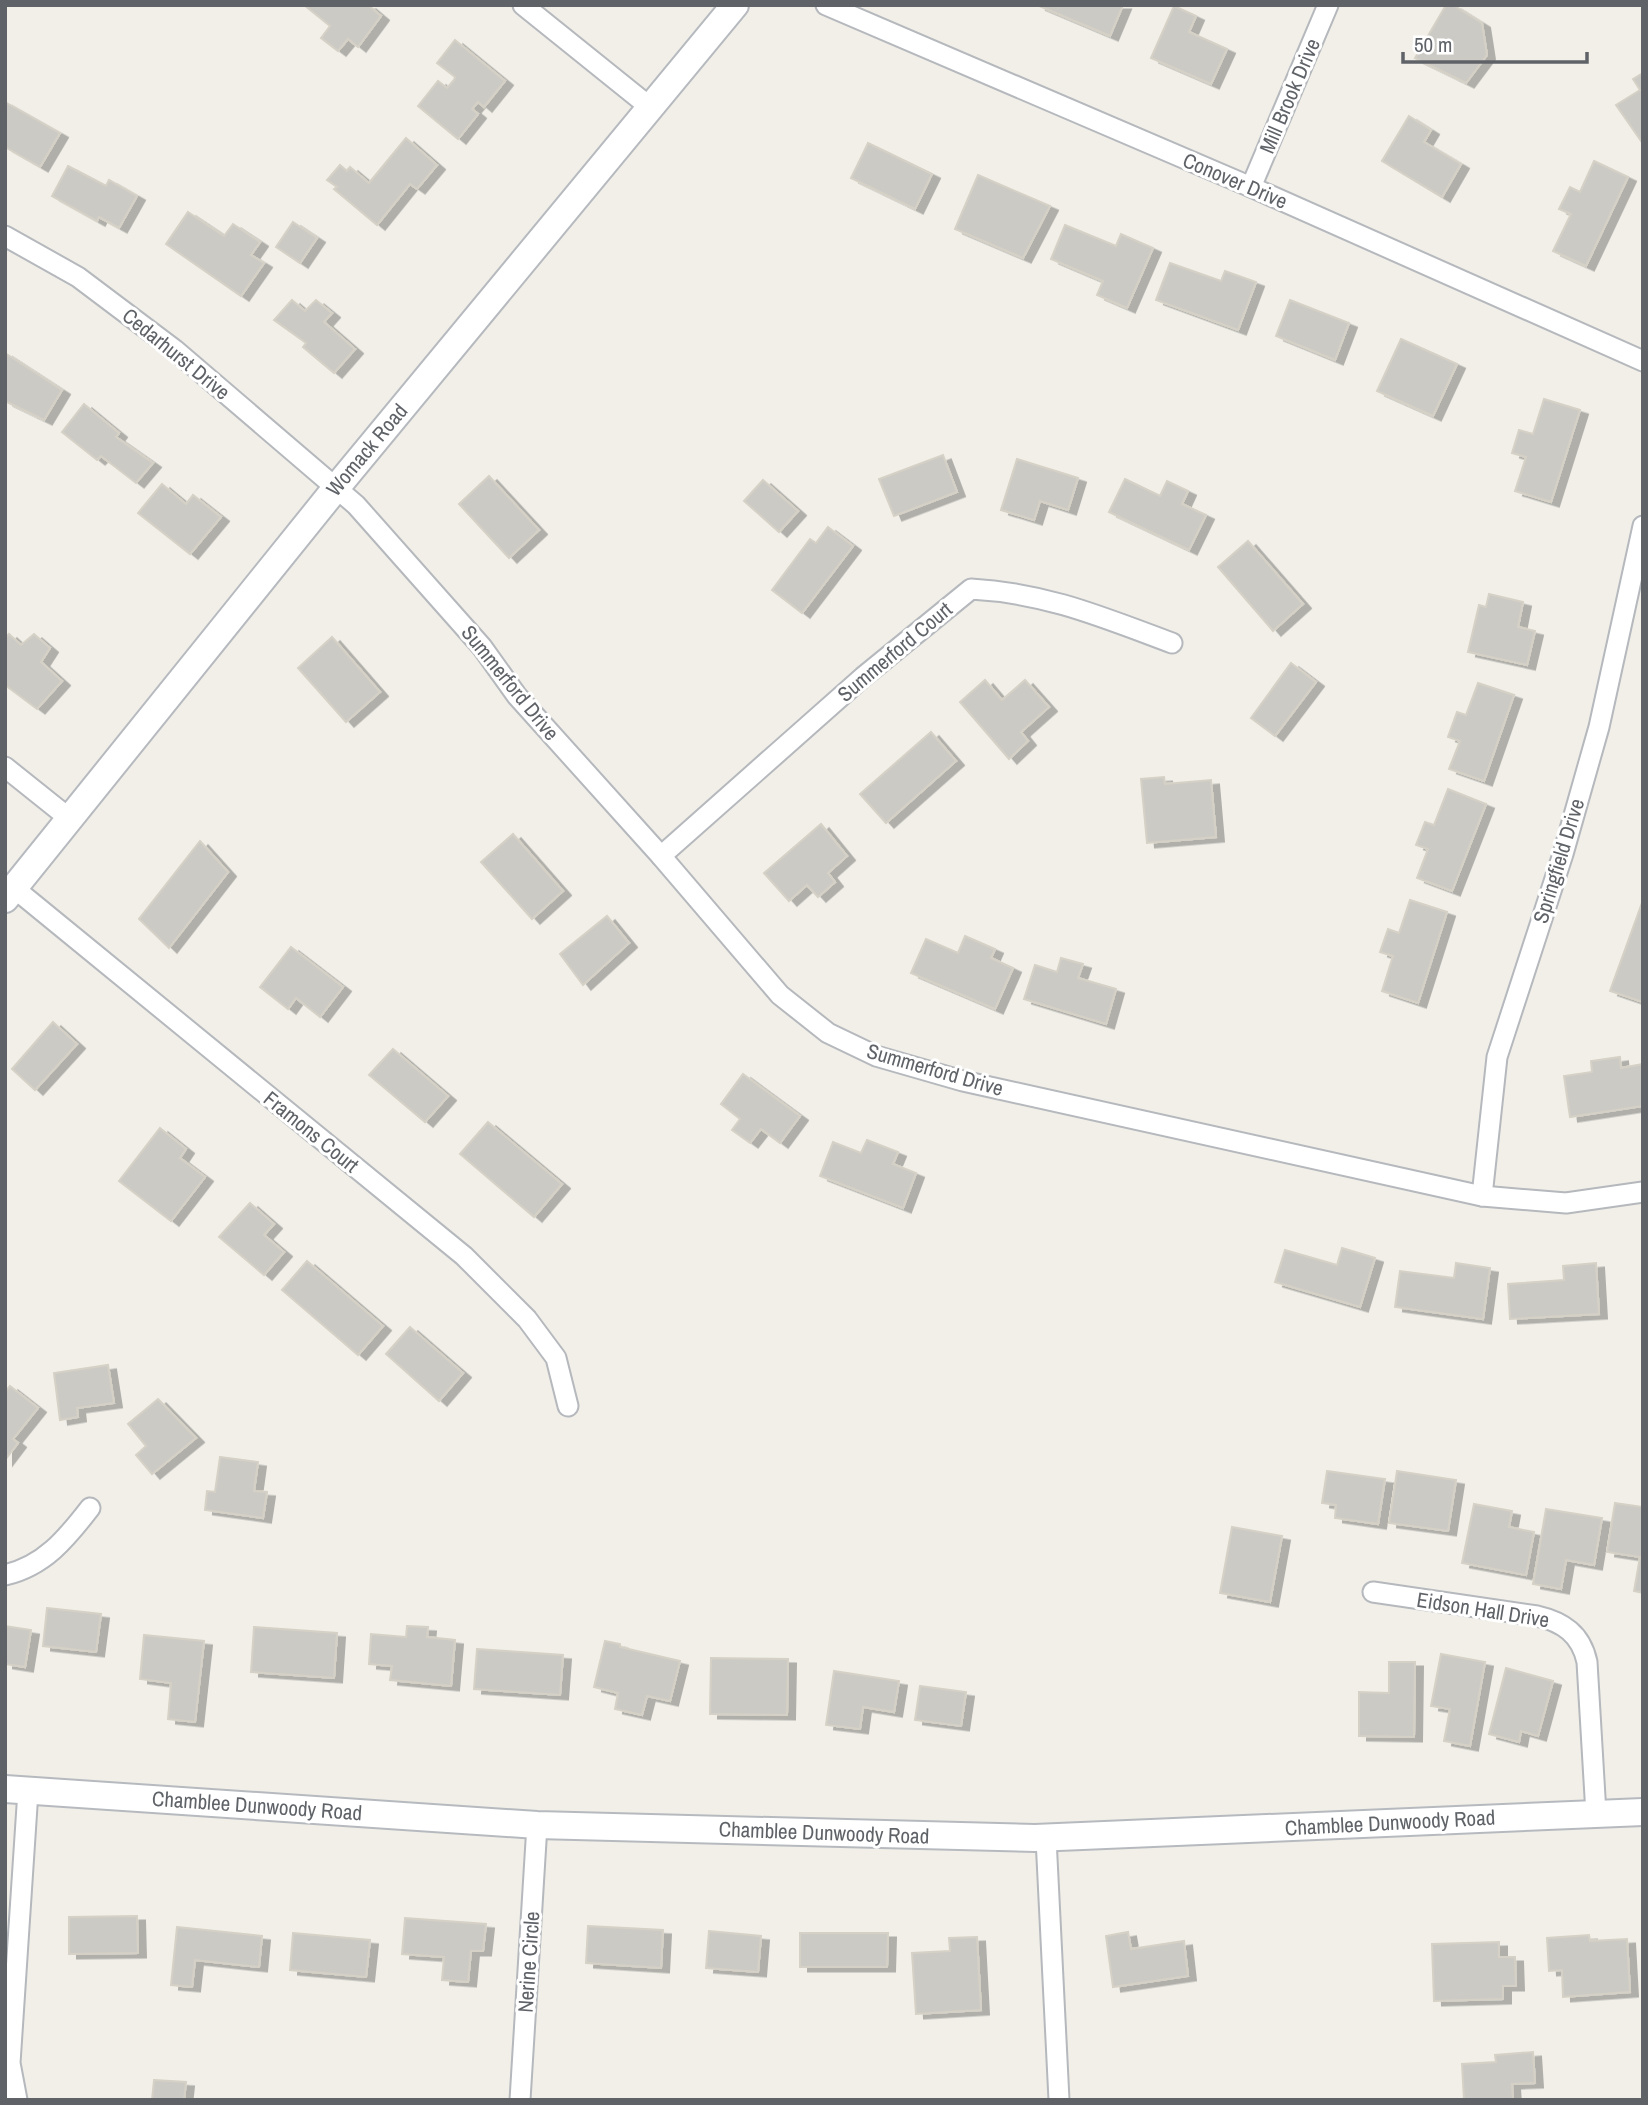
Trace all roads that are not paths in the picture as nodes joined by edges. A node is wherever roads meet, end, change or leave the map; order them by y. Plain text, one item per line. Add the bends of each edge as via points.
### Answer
1 (523, 5) edge
2 (735, 5) edge
3 (826, 5) edge
4 (1328, 5) edge
5 (651, 108) junction
6 (1251, 187) junction
7 (5, 236) edge
8 (1643, 361) edge
9 (336, 488) junction
10 (1643, 526) edge
11 (1172, 643) dead end
12 (5, 767) edge
13 (70, 819) junction
14 (662, 856) junction
15 (10, 893) edge
16 (1643, 1192) edge
17 (1482, 1196) junction
18 (568, 1406) dead end
19 (90, 1508) dead end
20 (5, 1575) edge
21 (1373, 1592) dead end
22 (16, 1790) edge
23 (1643, 1812) edge
24 (1596, 1814) junction
25 (537, 1825) junction
26 (1046, 1838) junction
27 (17, 2100) edge
28 (520, 2100) edge
29 (1059, 2100) edge

1 - 5 street
2 - 5 street, Womack Road
3 - 6 street, Conover Drive
4 - 6 street, Mill Brook Drive
5 - 9 street, Womack Road
6 - 8 street, Conover Drive
7 - 9 street, Cedarhurst Drive via 78,277 175,350
9 - 13 street, Womack Road
9 - 14 street, Summerford Drive via 437,595 517,696
10 - 17 street, Springfield Drive via 1595,740 1496,1057
11 - 14 street, Summerford Court via 1067,603 971,589 863,677
12 - 13 street
13 - 15 street, Womack Road
14 - 17 street, Summerford Drive via 780,995 828,1033 876,1056 963,1081
15 - 18 street, Framons Court via 464,1256 527,1319 556,1358
16 - 17 street, Summerford Drive via 1566,1203
19 - 20 street via 63,1543 28,1570
21 - 24 street, Eidson Hall Drive via 1537,1616 1575,1634 1587,1662
22 - 25 street, Chamblee Dunwoody Road
22 - 27 street via 10,2063
23 - 24 street, Chamblee Dunwoody Road
24 - 26 street, Chamblee Dunwoody Road
25 - 26 street, Chamblee Dunwoody Road
25 - 28 street, Nerine Circle
26 - 29 street

